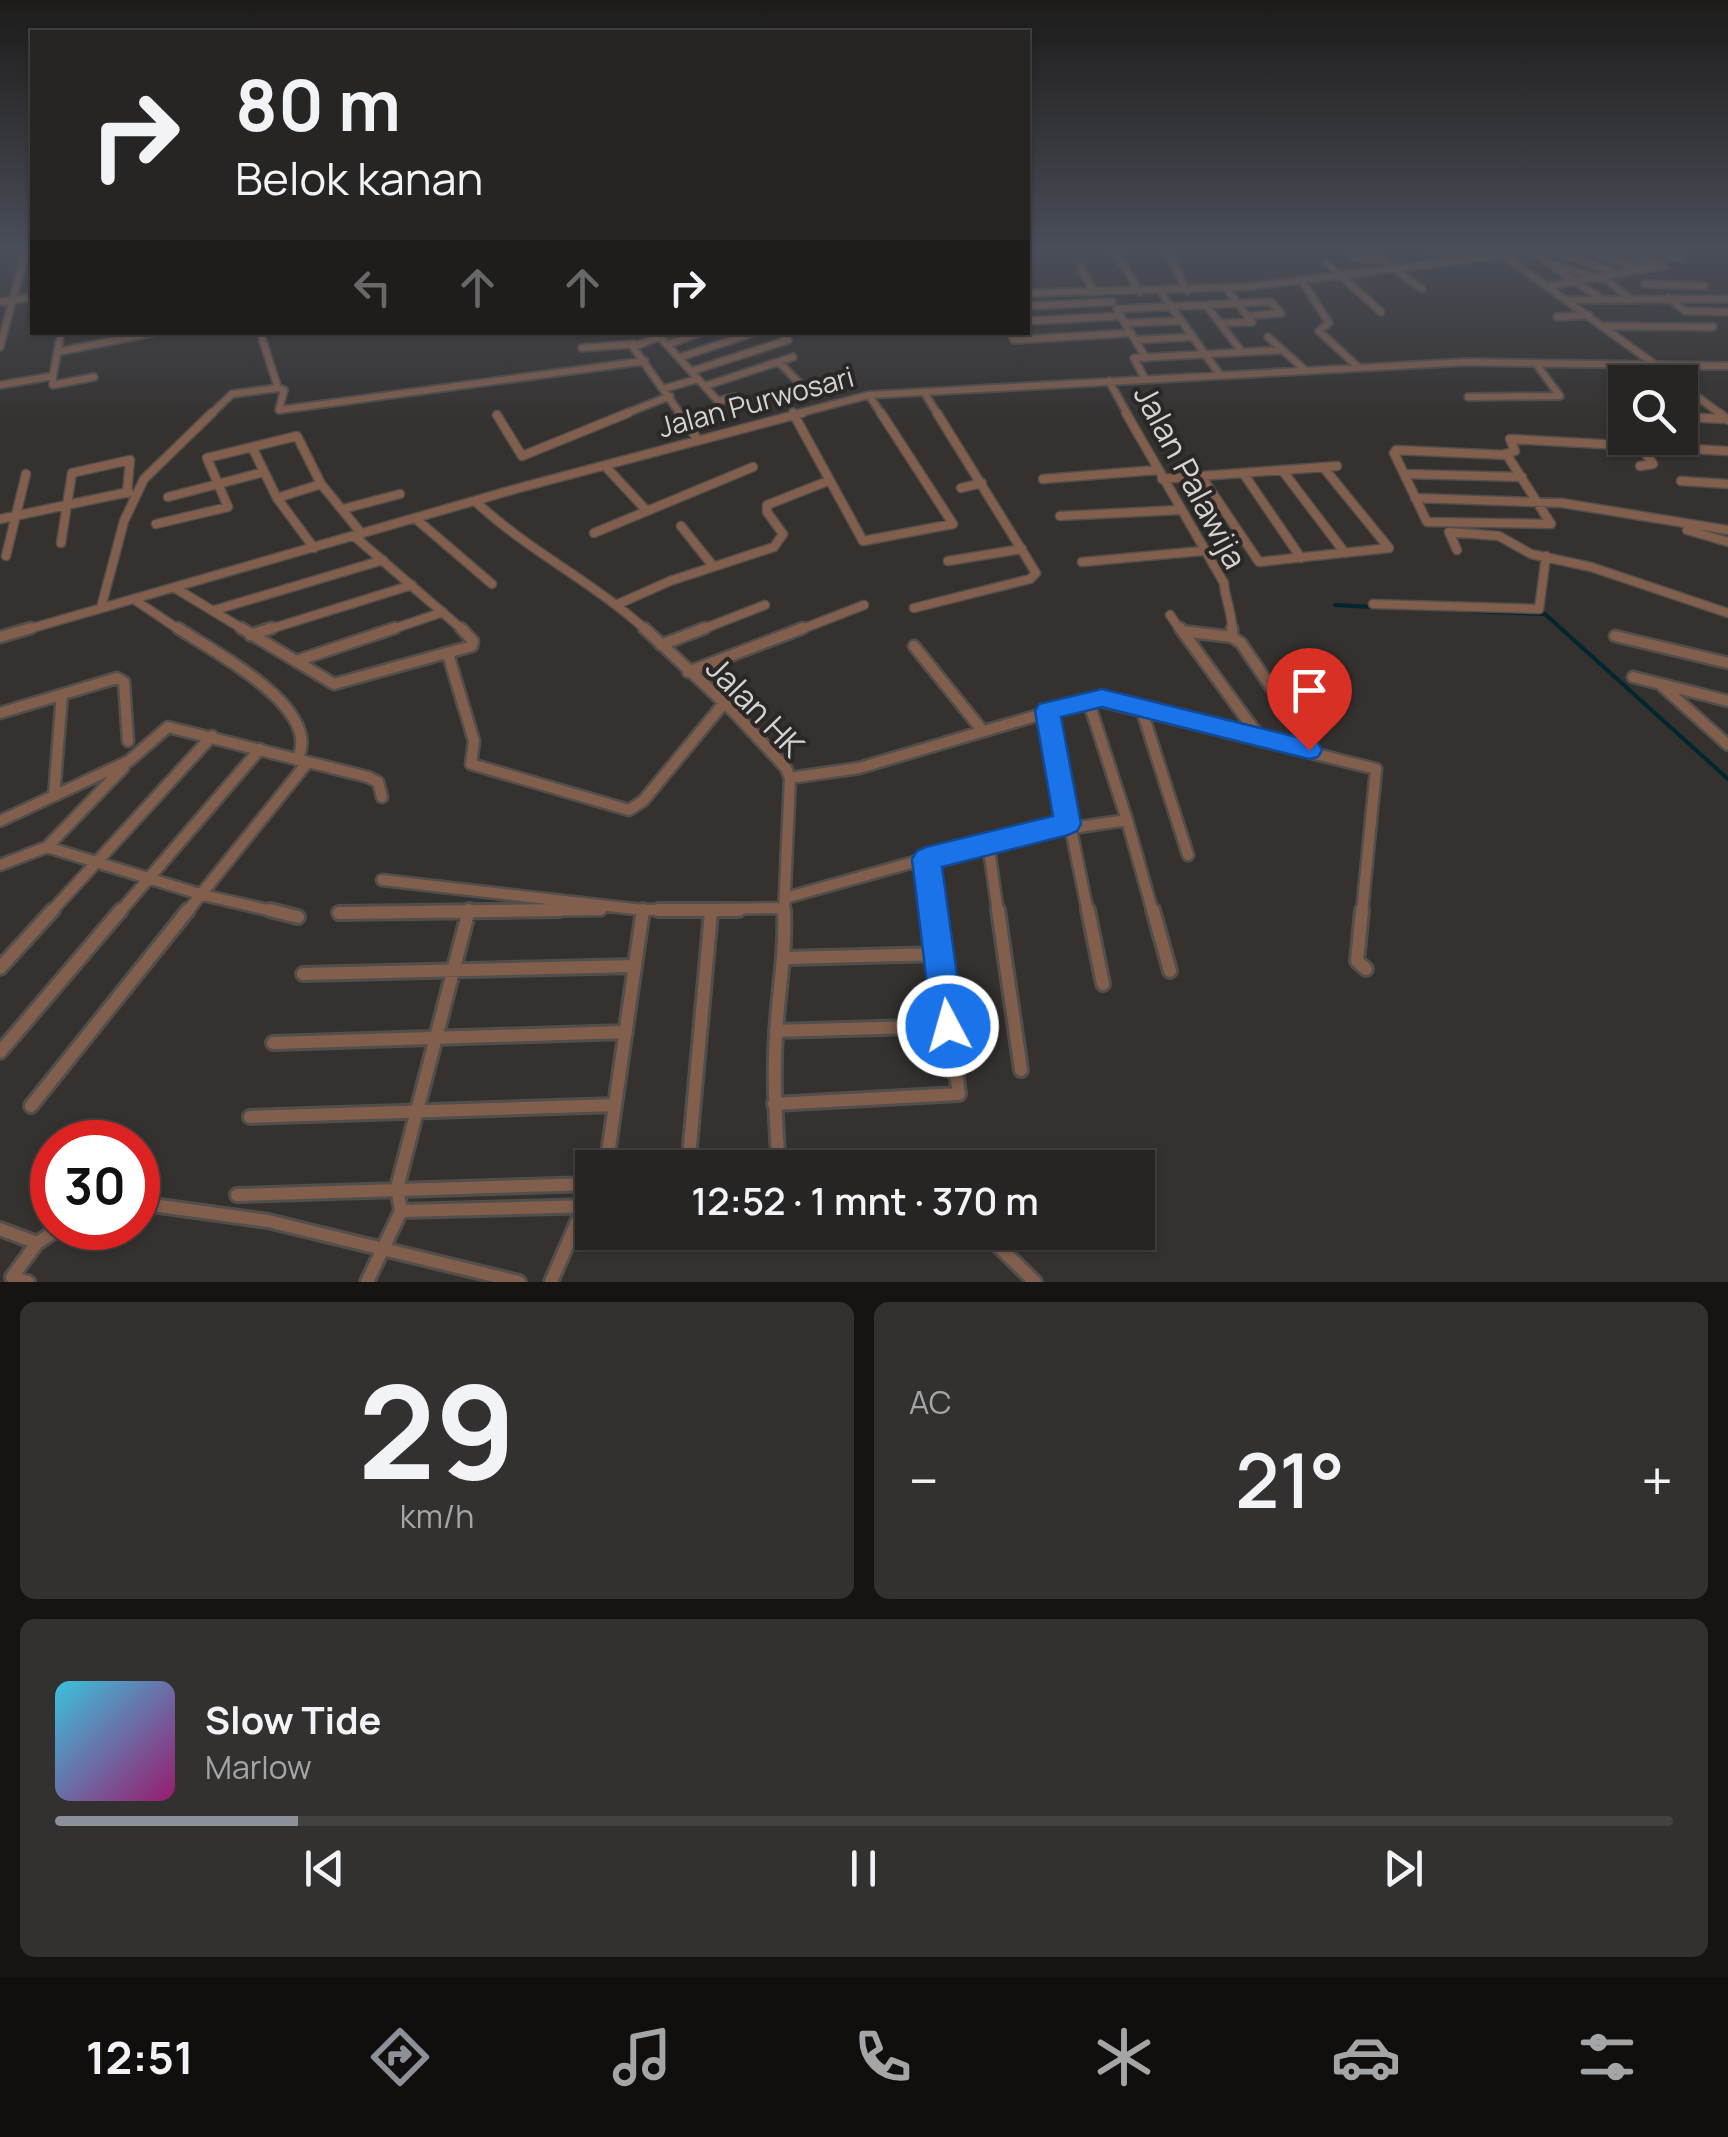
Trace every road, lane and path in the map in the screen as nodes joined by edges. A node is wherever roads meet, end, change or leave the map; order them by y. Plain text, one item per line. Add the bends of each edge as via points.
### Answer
1 (10, 310) edge
2 (1078, 310) edge
3 (1117, 310) edge
4 (1143, 310) edge
5 (1174, 310) edge
6 (1210, 310) edge
7 (1243, 310) edge
8 (1278, 310) edge
9 (1321, 310) edge
10 (1379, 310) edge
11 (1582, 310) edge
12 (1683, 310) edge
13 (1381, 312) dead end
14 (1728, 312) edge
15 (1119, 313) junction
16 (1589, 315) junction
17 (1248, 316) junction
18 (1557, 316) dead end
19 (1030, 321) edge
20 (1181, 321) junction
21 (1221, 324) junction
22 (1603, 326) junction
23 (1713, 327) dead end
24 (60, 335) edge
25 (261, 335) edge
26 (662, 335) edge
27 (694, 335) edge
28 (747, 335) edge
29 (784, 335) edge
30 (1012, 335) edge
31 (124, 336) edge
32 (659, 336) junction
33 (1133, 336) junction
34 (1192, 338) junction
35 (1268, 338) dead end
36 (634, 344) junction
37 (669, 344) junction
38 (0, 347) edge
39 (582, 348) dead end
40 (1282, 350) junction
41 (58, 352) junction
42 (1242, 352) junction
43 (1204, 354) junction
44 (681, 357) junction
45 (793, 357) dead end
46 (1146, 358) junction
47 (645, 361) junction
48 (779, 362) junction
49 (1536, 364) junction
50 (1608, 365) edge
51 (1655, 365) edge
52 (1698, 366) edge
53 (1728, 366) edge
54 (1358, 368) junction
55 (692, 371) junction
56 (1306, 371) junction
57 (1220, 375) junction
58 (54, 376) junction
59 (94, 378) dead end
60 (698, 379) junction
61 (1145, 379) junction
62 (1109, 382) junction
63 (800, 384) dead end
64 (0, 385) edge
65 (705, 386) junction
66 (278, 388) junction
67 (668, 392) junction
68 (924, 392) junction
69 (869, 395) junction
70 (736, 397) dead end
71 (1468, 397) dead end
72 (1698, 397) edge
73 (793, 412) junction
74 (497, 415) dead end
75 (1698, 418) edge
76 (1727, 419) edge
77 (698, 440) junction
78 (1608, 444) edge
79 (252, 447) junction
80 (1698, 448) edge
81 (1728, 450) edge
82 (1505, 454) junction
83 (1646, 455) edge
84 (605, 466) junction
85 (1337, 466) dead end
86 (1640, 466) dead end
87 (1323, 467) junction
88 (752, 468) dead end
89 (1157, 470) junction
90 (1282, 470) junction
91 (264, 472) junction
92 (1243, 473) junction
93 (26, 474) dead end
94 (1404, 474) junction
95 (1201, 476) junction
96 (1522, 476) junction
97 (1042, 479) dead end
98 (1162, 479) junction
99 (828, 481) junction
100 (1681, 481) dead end
101 (982, 483) junction
102 (321, 484) junction
103 (1728, 484) edge
104 (219, 486) junction
105 (961, 488) dead end
106 (132, 492) junction
107 (400, 494) dead end
108 (168, 496) dead end
109 (277, 498) junction
110 (1415, 498) junction
111 (475, 501) junction
112 (1538, 501) junction
113 (69, 505) junction
114 (342, 509) junction
115 (646, 510) junction
116 (1179, 510) junction
117 (15, 516) junction
118 (1060, 516) dead end
119 (0, 519) edge
120 (416, 519) junction
121 (156, 524) dead end
122 (1669, 524) junction
123 (681, 526) dead end
124 (1728, 530) edge
125 (594, 533) dead end
126 (358, 535) junction
127 (1728, 542) edge
128 (61, 544) dead end
129 (314, 548) junction
130 (1022, 549) junction
131 (1202, 550) junction
132 (1457, 550) dead end
133 (1344, 553) junction
134 (6, 556) dead end
135 (1546, 556) junction
136 (1302, 558) junction
137 (383, 560) junction
138 (948, 562) dead end
139 (1082, 562) dead end
140 (713, 566) junction
141 (492, 584) dead end
142 (412, 585) junction
143 (176, 588) junction
144 (135, 600) junction
145 (1374, 604) dead end
146 (616, 605) junction
147 (765, 605) dead end
148 (864, 605) dead end
149 (100, 608) junction
150 (914, 608) dead end
151 (214, 610) junction
152 (442, 612) junction
153 (1728, 613) edge
154 (1170, 615) dead end
155 (1182, 631) junction
156 (250, 635) junction
157 (0, 636) edge
158 (1615, 636) dead end
159 (1232, 637) junction
160 (660, 645) junction
161 (914, 646) dead end
162 (448, 654) junction
163 (296, 661) junction
164 (1728, 664) edge
165 (688, 672) junction
166 (1633, 677) dead end
167 (1659, 684) junction
168 (62, 695) junction
169 (1088, 700) junction
170 (1728, 700) edge
171 (724, 703) junction
172 (1047, 711) junction
173 (1142, 711) junction
174 (0, 713) edge
175 (982, 730) junction
176 (212, 736) junction
177 (1261, 739) junction
178 (128, 741) dead end
179 (1728, 745) edge
180 (260, 749) junction
181 (1309, 750) junction
182 (129, 761) junction
183 (302, 761) junction
184 (790, 778) junction
185 (54, 796) junction
186 (382, 798) dead end
187 (1127, 820) junction
188 (0, 821) edge
189 (1068, 824) junction
190 (988, 842) junction
191 (47, 847) junction
192 (1188, 854) dead end
193 (926, 859) junction
194 (99, 864) junction
195 (1, 867) edge
196 (151, 879) junction
197 (382, 880) dead end
198 (203, 895) junction
199 (785, 903) junction
200 (468, 910) junction
201 (643, 910) junction
202 (711, 912) junction
203 (340, 913) dead end
204 (298, 917) dead end
205 (940, 954) junction
206 (786, 958) junction
207 (635, 966) junction
208 (0, 968) edge
209 (1366, 969) dead end
210 (1170, 970) dead end
211 (454, 971) junction
212 (303, 974) dead end
213 (1103, 984) dead end
214 (948, 1026) junction
215 (776, 1031) junction
216 (626, 1032) junction
217 (435, 1039) junction
218 (273, 1043) dead end
219 (0, 1052) edge
220 (1021, 1070) dead end
221 (774, 1104) junction
222 (615, 1105) junction
223 (31, 1106) dead end
224 (415, 1110) junction
225 (250, 1117) dead end
226 (609, 1150) edge
227 (690, 1150) edge
228 (778, 1150) edge
229 (575, 1184) edge
230 (396, 1188) junction
231 (237, 1195) dead end
232 (160, 1205) edge
233 (575, 1206) edge
234 (401, 1212) junction
235 (0, 1229) edge
236 (575, 1233) edge
237 (30, 1240) edge
238 (32, 1250) edge
239 (383, 1250) junction
240 (1002, 1250) edge
241 (28, 1282) edge
242 (367, 1282) edge
243 (518, 1282) edge
244 (551, 1282) edge
245 (1035, 1282) edge

1 - 38 street
2 - 15 street
3 - 15 street
4 - 15 street
5 - 20 street
6 - 21 street
7 - 17 street
8 - 17 street via 1281,314
9 - 54 street via 1329,323 1318,331
10 - 13 street
11 - 16 street
12 - 14 street
15 - 19 street
15 - 20 street
15 - 33 street
16 - 18 street
16 - 22 street
17 - 21 street via 1252,322
20 - 34 street
21 - 42 street
22 - 23 street
22 - 51 street
24 - 41 street
25 - 66 street
26 - 32 street
27 - 37 street
28 - 44 street
29 - 55 street via 788,340
30 - 33 street
31 - 41 street
32 - 36 street
32 - 37 street
33 - 34 street
33 - 46 street
34 - 43 street
35 - 40 street
36 - 39 street
36 - 47 street
37 - 44 street
40 - 42 street
40 - 56 street
41 - 58 street
42 - 43 street
43 - 46 street
43 - 57 street
44 - 55 street
45 - 48 street
46 - 61 street via 1134,358
47 - 66 street via 279,410 284,390
47 - 67 street
48 - 63 street
48 - 65 street
49 - 50 street, Jalan Purwosari
49 - 54 street, Jalan Purwosari
49 - 71 street via 1560,396
52 - 53 street, Jalan Purwosari
54 - 56 street, Jalan Purwosari
55 - 60 street
56 - 57 street, Jalan Purwosari
57 - 61 street, Jalan Purwosari
58 - 59 street via 54,385
58 - 64 street
60 - 65 street
60 - 67 street
61 - 62 street, Jalan Purwosari
62 - 68 street, Jalan Purwosari
62 - 89 street, Jalan Palawija
65 - 70 street via 718,401
66 - 106 street via 232,394
67 - 74 street via 525,456
67 - 77 street
68 - 69 street, Jalan Purwosari
68 - 101 street
69 - 73 street, Jalan Purwosari
69 - 99 street via 953,524 864,541
72 - 76 street
73 - 77 street, Jalan Purwosari
73 - 99 street
75 - 76 street
77 - 84 street, Jalan Purwosari
78 - 82 street via 1510,439 1515,451
79 - 91 street
79 - 102 street via 297,436
79 - 104 street via 206,458
80 - 81 street
82 - 94 street via 1396,450
82 - 96 street
83 - 86 street via 1652,464
84 - 111 street, Jalan Purwosari
84 - 115 street
85 - 87 street
87 - 90 street
87 - 133 street via 1389,548
88 - 115 street
89 - 97 street
89 - 98 street, Jalan Palawija
90 - 92 street
90 - 133 street
91 - 104 street
91 - 109 street
92 - 95 street
92 - 136 street
93 - 117 street
94 - 96 street
94 - 110 street
95 - 98 street
95 - 136 street via 1259,562
96 - 112 street
98 - 116 street, Jalan Palawija
99 - 140 street via 768,505 783,534 780,543
100 - 103 street
101 - 105 street
101 - 130 street
102 - 109 street
102 - 114 street
104 - 108 street
104 - 121 street via 228,507
106 - 113 street
106 - 113 street via 130,460 72,472
106 - 149 street
107 - 114 street
109 - 129 street
110 - 112 street
110 - 112 street via 1427,522 1549,526
111 - 120 street, Jalan Purwosari
111 - 146 street, Jalan HK via 511,535
112 - 122 street
113 - 117 street
113 - 128 street
114 - 126 street
115 - 125 street
116 - 118 street
116 - 131 street, Jalan Palawija
117 - 119 street
117 - 134 street
120 - 126 street, Jalan Purwosari
120 - 141 street
122 - 124 street
122 - 127 street
123 - 140 street
126 - 129 street, Jalan Purwosari
126 - 137 street
129 - 143 street, Jalan Purwosari
130 - 138 street
130 - 150 street via 1036,568 1034,577
131 - 139 street
131 - 159 street, Jalan Palawija via 1224,583
132 - 135 street via 1448,532 1499,536
133 - 136 street
135 - 145 street via 1539,610
135 - 153 street
137 - 142 street
137 - 151 street
140 - 146 street
142 - 152 street
142 - 156 street
143 - 144 street, Jalan Purwosari
143 - 151 street
144 - 149 street, Jalan Purwosari
144 - 183 street via 279,696 302,736
146 - 160 street, Jalan HK
147 - 160 street
148 - 165 street
149 - 157 street, Jalan Purwosari
151 - 156 street
152 - 162 street via 474,644
152 - 163 street
154 - 155 street
155 - 159 street
155 - 177 street
156 - 163 street
158 - 164 street
159 - 181 street, Jalan Palawija
160 - 165 street, Jalan HK
161 - 175 street
162 - 163 street via 340,684
162 - 171 street via 474,741 471,764 629,810
165 - 171 street, Jalan HK
166 - 167 street
167 - 170 street
167 - 179 street
168 - 174 street
168 - 178 street via 122,680
168 - 185 street
169 - 172 street
169 - 173 street
169 - 187 street
171 - 184 street, Jalan HK
172 - 175 street
172 - 189 street
173 - 177 street
173 - 192 street
175 - 184 street via 860,768
176 - 180 street
176 - 182 street via 168,727
176 - 194 street
177 - 181 street
180 - 183 street
180 - 196 street
181 - 209 street via 1376,769 1356,961
182 - 185 street
182 - 191 street
183 - 186 street via 368,777 378,782
183 - 198 street
184 - 199 street, Jalan HK
185 - 188 street
187 - 189 street
187 - 210 street
189 - 190 street
189 - 213 street
190 - 193 street
190 - 220 street
191 - 194 street
191 - 195 street
193 - 199 street
193 - 205 street
194 - 196 street
194 - 208 street
196 - 198 street
196 - 219 street
197 - 201 street
198 - 204 street
198 - 223 street
199 - 202 street
199 - 206 street, Jalan HK
200 - 201 street
200 - 203 street
200 - 211 street
201 - 202 street
201 - 207 street
202 - 227 street
205 - 206 street
205 - 214 street
206 - 215 street, Jalan HK
207 - 211 street
207 - 216 street
211 - 212 street
211 - 217 street
214 - 215 street
214 - 221 street via 960,1094
215 - 221 street, Jalan HK
216 - 217 street
216 - 222 street
217 - 218 street
217 - 224 street
221 - 228 street, Jalan HK
222 - 224 street
222 - 226 street
224 - 225 street
224 - 230 street
229 - 230 street
230 - 231 street
230 - 234 street
232 - 239 street via 268,1221
233 - 234 street
234 - 239 street
235 - 237 street
236 - 244 street
238 - 241 street via 12,1278
239 - 242 street
239 - 243 street
240 - 245 street

